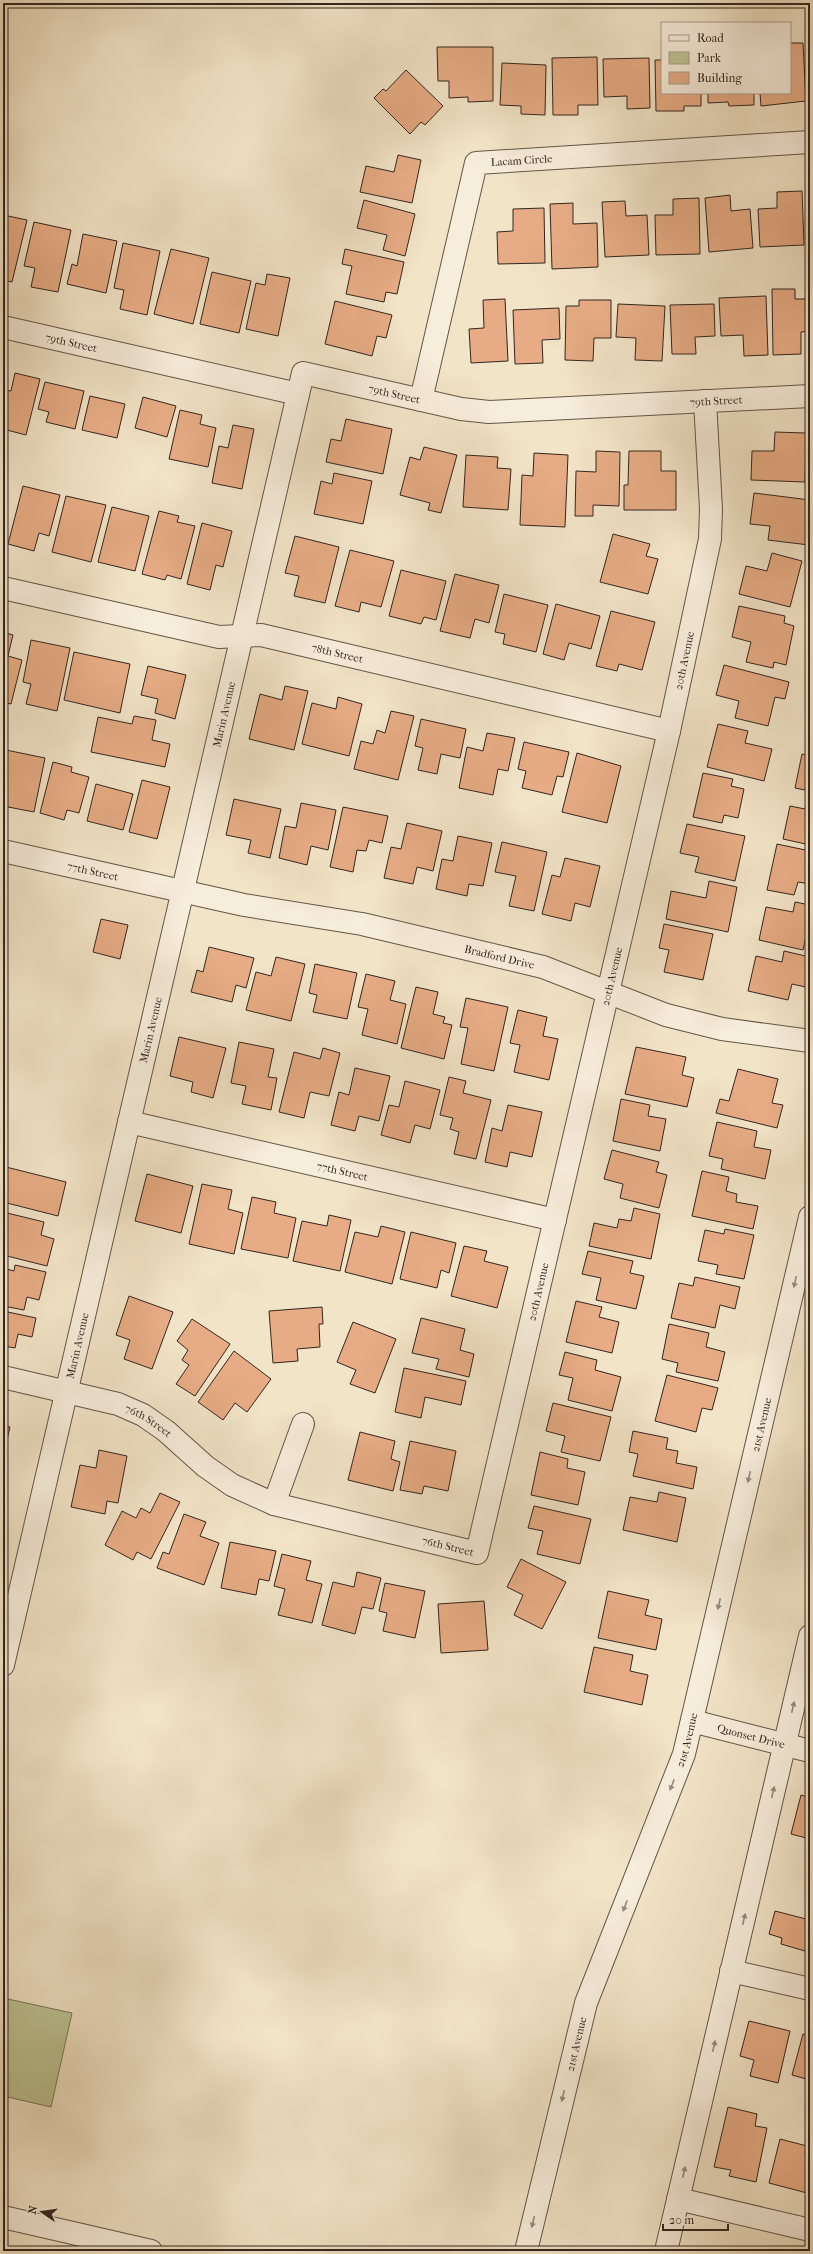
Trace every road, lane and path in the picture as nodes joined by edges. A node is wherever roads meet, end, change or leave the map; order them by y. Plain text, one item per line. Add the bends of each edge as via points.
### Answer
1 (810, 142) edge
2 (3, 327) edge
3 (298, 394) junction
4 (810, 396) edge
5 (421, 400) junction
6 (705, 401) junction
7 (3, 588) edge
8 (242, 636) junction
9 (669, 731) junction
10 (3, 851) edge
11 (183, 891) junction
12 (608, 994) junction
13 (810, 1041) edge
14 (129, 1122) junction
15 (810, 1217) edge
16 (555, 1220) junction
17 (3, 1377) edge
18 (66, 1392) junction
19 (303, 1424) dead end
20 (274, 1504) junction
21 (478, 1548) joint
22 (810, 1636) edge
23 (3, 1665) edge
24 (692, 1721) junction
25 (784, 1745) junction
26 (810, 1751) edge
27 (731, 1971) junction
28 (810, 1989) edge
29 (678, 2199) junction
30 (3, 2217) edge
31 (810, 2230) edge
32 (151, 2251) edge
33 (526, 2251) edge
34 (666, 2251) edge

1 - 5 street, Lacam Circle via 476,163
2 - 3 street, 79th Street
3 - 5 street, 79th Street via 303,373
3 - 8 street, Marin Avenue
4 - 6 street, 79th Street
5 - 6 street, 79th Street via 489,412
6 - 9 street, 20th Avenue via 711,509 710,539
7 - 8 street, 78th Street via 219,637
8 - 9 street, 78th Street via 261,635
8 - 11 street, Marin Avenue
9 - 12 street, 20th Avenue
10 - 11 street, 77th Street
11 - 12 street, Bradford Drive via 244,905 362,924 543,967
11 - 14 street, Marin Avenue
12 - 13 street, Bradford Drive via 666,1015 722,1029
12 - 16 street, 20th Avenue
14 - 16 street, 77th Street
14 - 18 street, Marin Avenue
15 -> 24 street, 21st Avenue
16 - 21 street, 20th Avenue
17 - 18 street, 76th Street
18 - 20 street, 76th Street via 118,1404 143,1415 232,1485
18 - 23 street, Marin Avenue
19 - 20 street
20 - 21 street, 76th Street via 477,1553
25 -> 22 street
24 - 25 street, Quonset Drive
24 -> 33 street, 21st Avenue via 684,1754 586,2003
25 - 26 street, Quonset Drive
27 -> 25 street
27 - 28 street
29 -> 27 street
29 - 31 street
29 - 34 street
30 - 32 street

